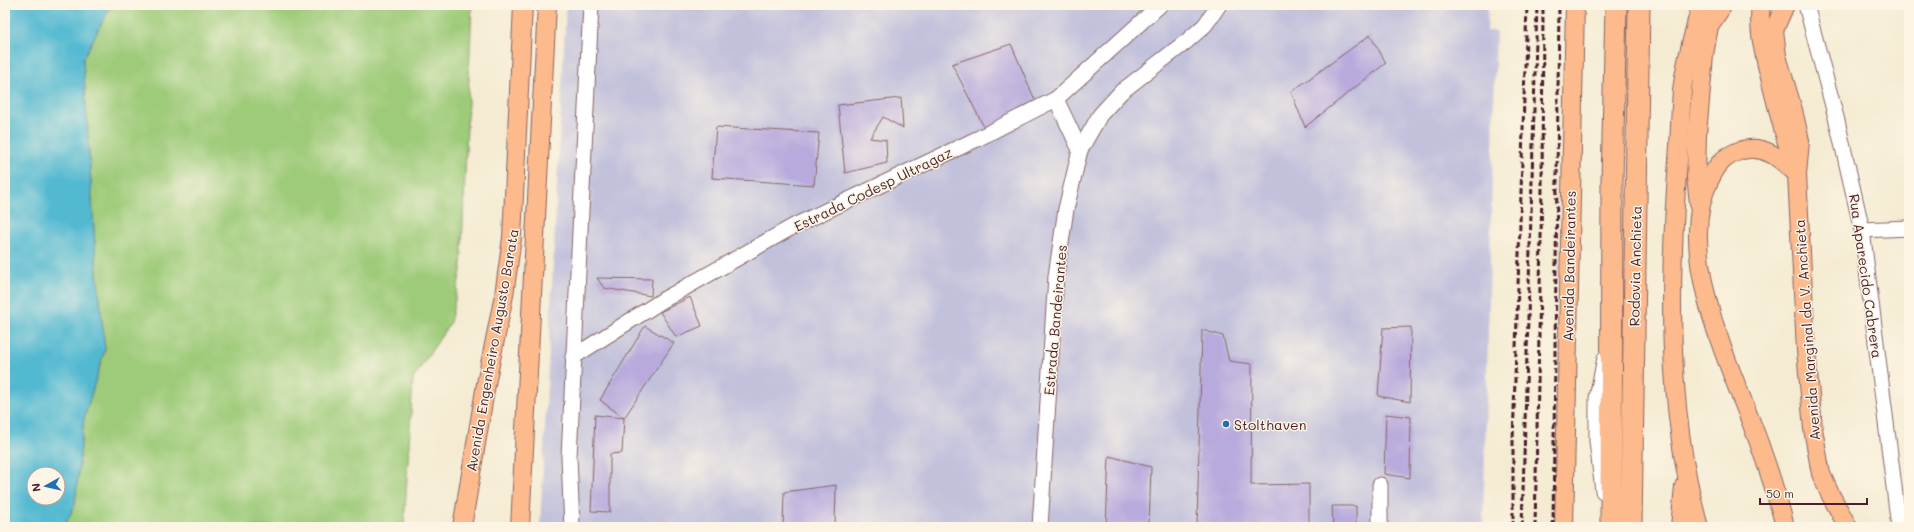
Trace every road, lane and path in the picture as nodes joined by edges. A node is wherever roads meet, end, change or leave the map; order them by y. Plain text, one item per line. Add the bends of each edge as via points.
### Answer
1 (523, 5) edge
2 (547, 5) edge
3 (591, 5) edge
4 (1160, 5) edge
5 (1219, 5) edge
6 (1575, 5) edge
7 (1616, 5) edge
8 (1640, 5) edge
9 (1700, 5) edge
10 (1723, 5) edge
11 (1761, 5) edge
12 (1785, 5) edge
13 (1806, 5) edge
14 (1056, 99) junction
15 (1080, 150) junction
16 (1797, 174) junction
17 (1699, 209) junction
18 (1909, 228) edge
19 (1862, 230) junction
20 (573, 357) junction
21 (1686, 469) junction
22 (1380, 485) dead end
23 (462, 527) edge
24 (520, 527) edge
25 (572, 527) edge
26 (1040, 527) edge
27 (1380, 527) edge
28 (1564, 527) edge
29 (1610, 527) edge
30 (1631, 527) edge
31 (1680, 527) edge
32 (1699, 527) edge
33 (1785, 527) edge
34 (1848, 527) edge
35 (1898, 527) edge

1 - 23 main road, Avenida Engenheiro Augusto Barata via 512,238
2 - 24 main road, Avenida Engenheiro Augusto Barata
3 - 20 street
4 - 14 street, Estrada Codesp Ultragaz
5 - 15 street, Estrada Bandeirantes via 1201,29 1121,92 1100,115
6 - 28 main road, Avenida Bandeirantes
7 - 29 highway, Rodovia Anchieta
8 - 30 highway, Rodovia Anchieta
9 - 21 main road via 1682,91 1672,249 1673,349 1679,429
10 - 17 main road via 1709,26 1704,55 1697,134 1696,178
11 - 16 main road, Avenida Marginal da V. Anchieta via 1759,16 1764,48 1787,144
12 - 16 main road, Avenida Marginal da V. Anchieta via 1774,30 1778,56 1800,141
13 - 19 street, Rua Aparecido Cabrera via 1837,121
14 - 15 street
14 - 20 street, Estrada Codesp Ultragaz via 794,226 663,300
15 - 26 street, Estrada Bandeirantes via 1066,209 1056,276
16 - 17 main road via 1776,155 1767,151 1746,149 1730,154 1720,162 1713,173
16 - 34 main road, Avenida Marginal da V. Anchieta via 1812,429 1822,474
17 - 33 main road via 1697,238 1705,296 1777,494
18 - 19 street
19 - 35 street, Rua Aparecido Cabrera
20 - 25 street via 569,457
21 - 31 main road
21 - 32 main road
22 - 27 street

